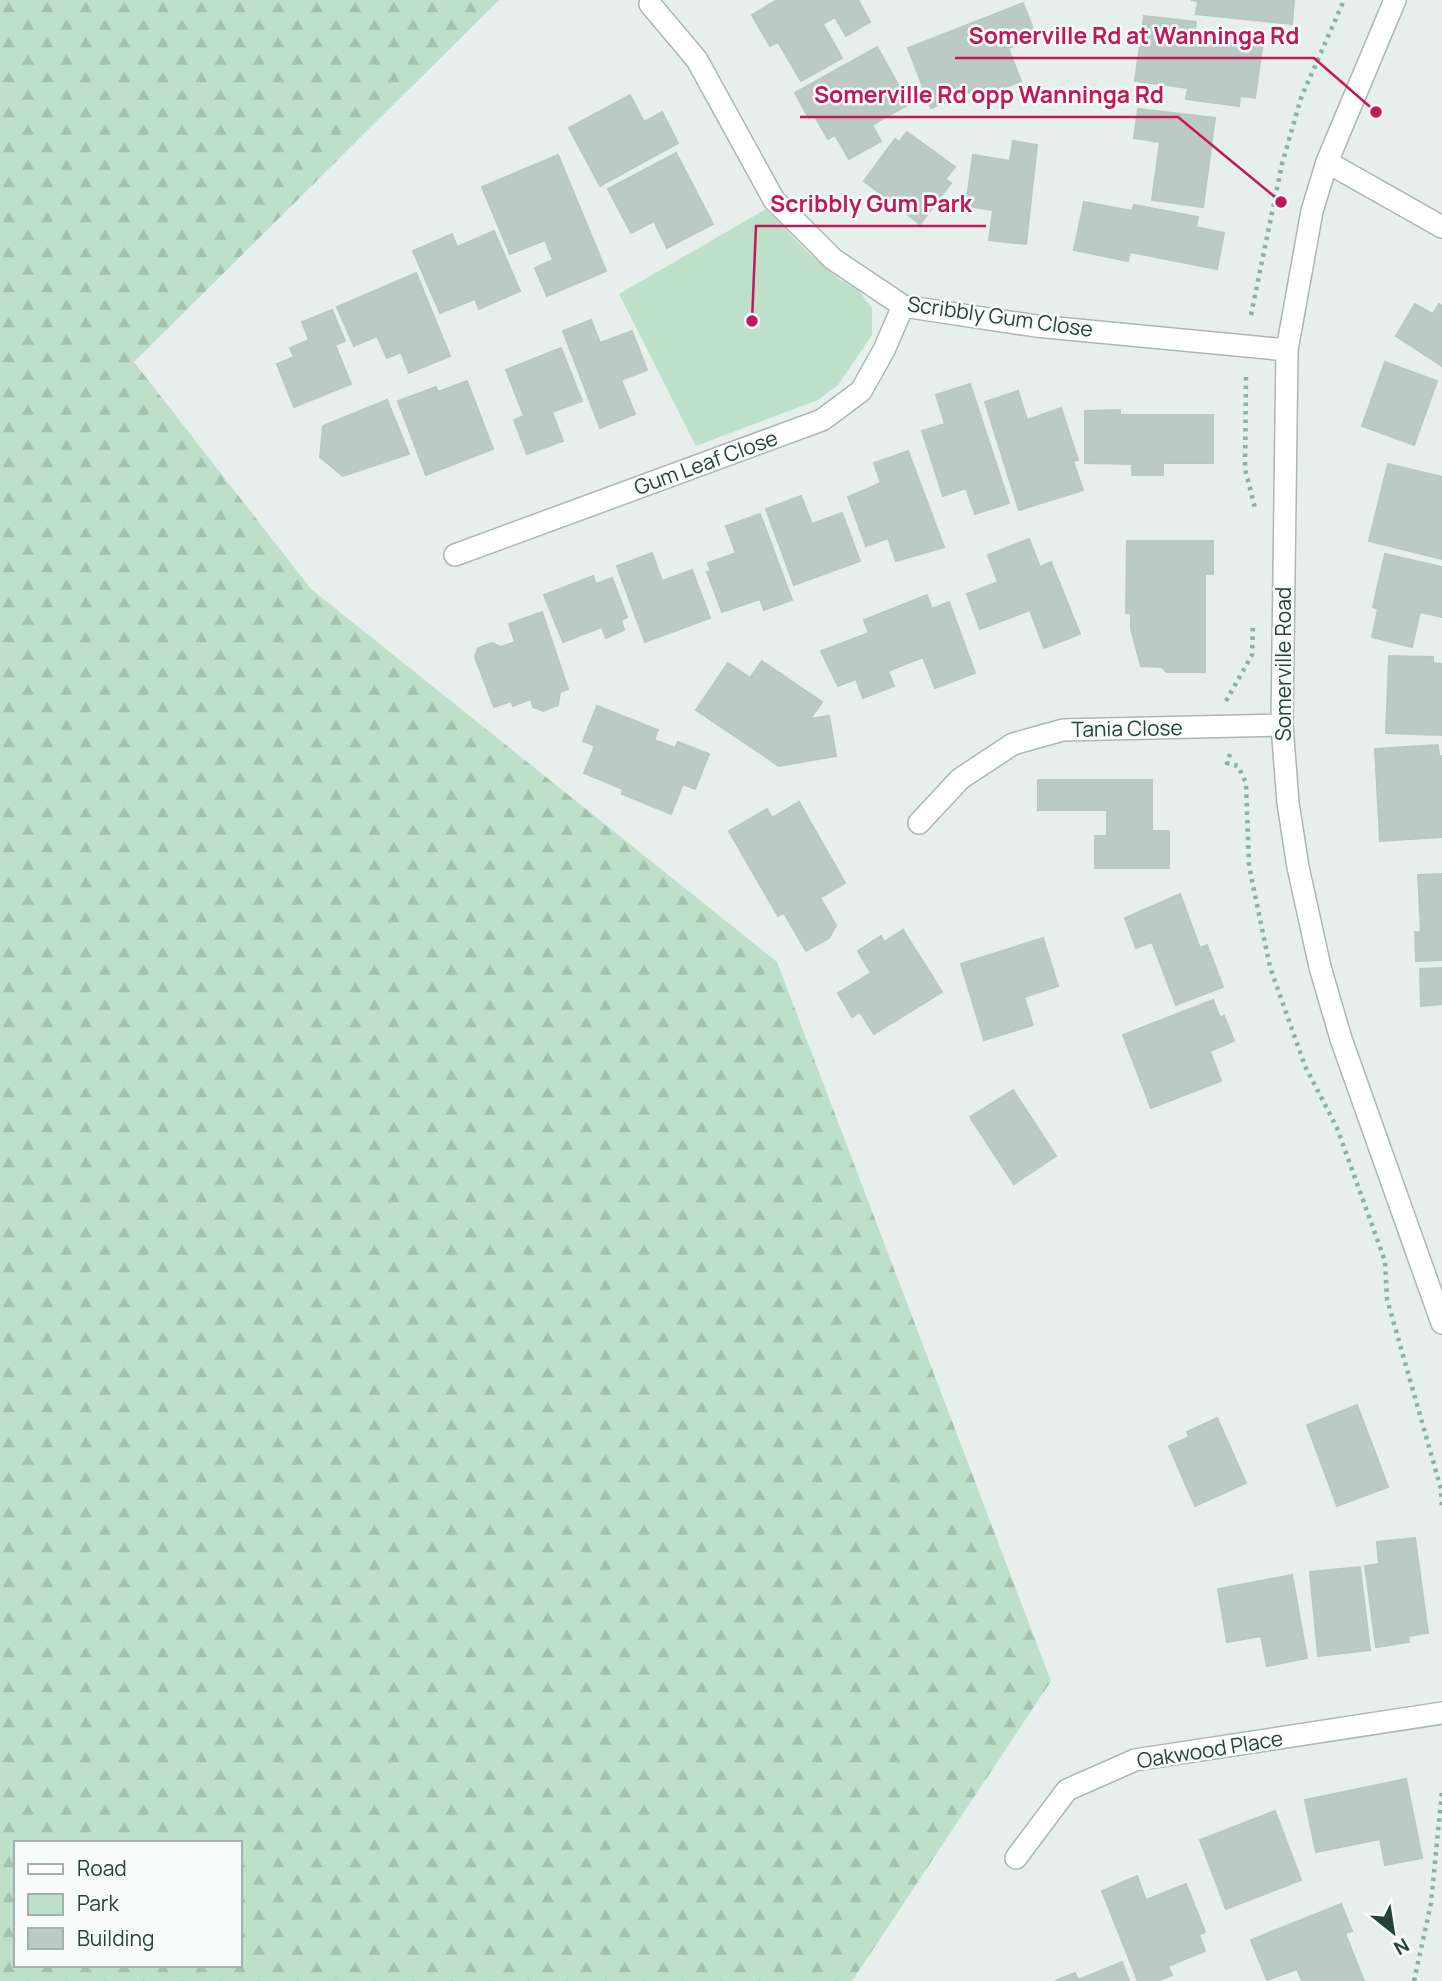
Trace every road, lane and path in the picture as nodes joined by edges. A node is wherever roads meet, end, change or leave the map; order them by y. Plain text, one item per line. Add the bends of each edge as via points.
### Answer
1 (1344, 0) edge
2 (1395, 0) edge
3 (650, 4) dead end
4 (1326, 162) junction
5 (1442, 227) edge
6 (903, 306) junction
7 (1251, 315) dead end
8 (1287, 350) junction
9 (1246, 377) dead end
10 (1255, 520) dead end
11 (455, 555) dead end
12 (1253, 614) dead end
13 (1225, 702) dead end
14 (1282, 725) junction
15 (1230, 753) dead end
16 (919, 822) dead end
17 (1442, 1323) edge
18 (1442, 1508) edge
19 (1442, 1713) edge
20 (1442, 1791) edge
21 (1016, 1858) dead end
22 (1413, 1981) edge

1 - 7 path via 1301,98
2 - 4 street, Somerville Road
3 - 6 street, Scribbly Gum Close via 697,60 774,200 833,259
4 - 5 street
4 - 8 street, Somerville Road via 1312,211
6 - 8 street, Scribbly Gum Close via 1036,326
6 - 11 street, Gum Leaf Close via 861,391 822,420
8 - 14 street, Somerville Road
9 - 10 path via 1245,470
12 - 13 path via 1252,655
14 - 16 street, Tania Close via 1063,730 1013,744 960,779
14 - 17 street, Somerville Road via 1298,867 1320,967
15 - 18 path via 1227,763 1238,766 1246,783 1249,866 1270,967 1305,1066 1337,1128 1385,1261 1387,1299 1441,1489
19 - 21 street, Oakwood Place via 1135,1760 1067,1790
20 - 22 path via 1431,1903

